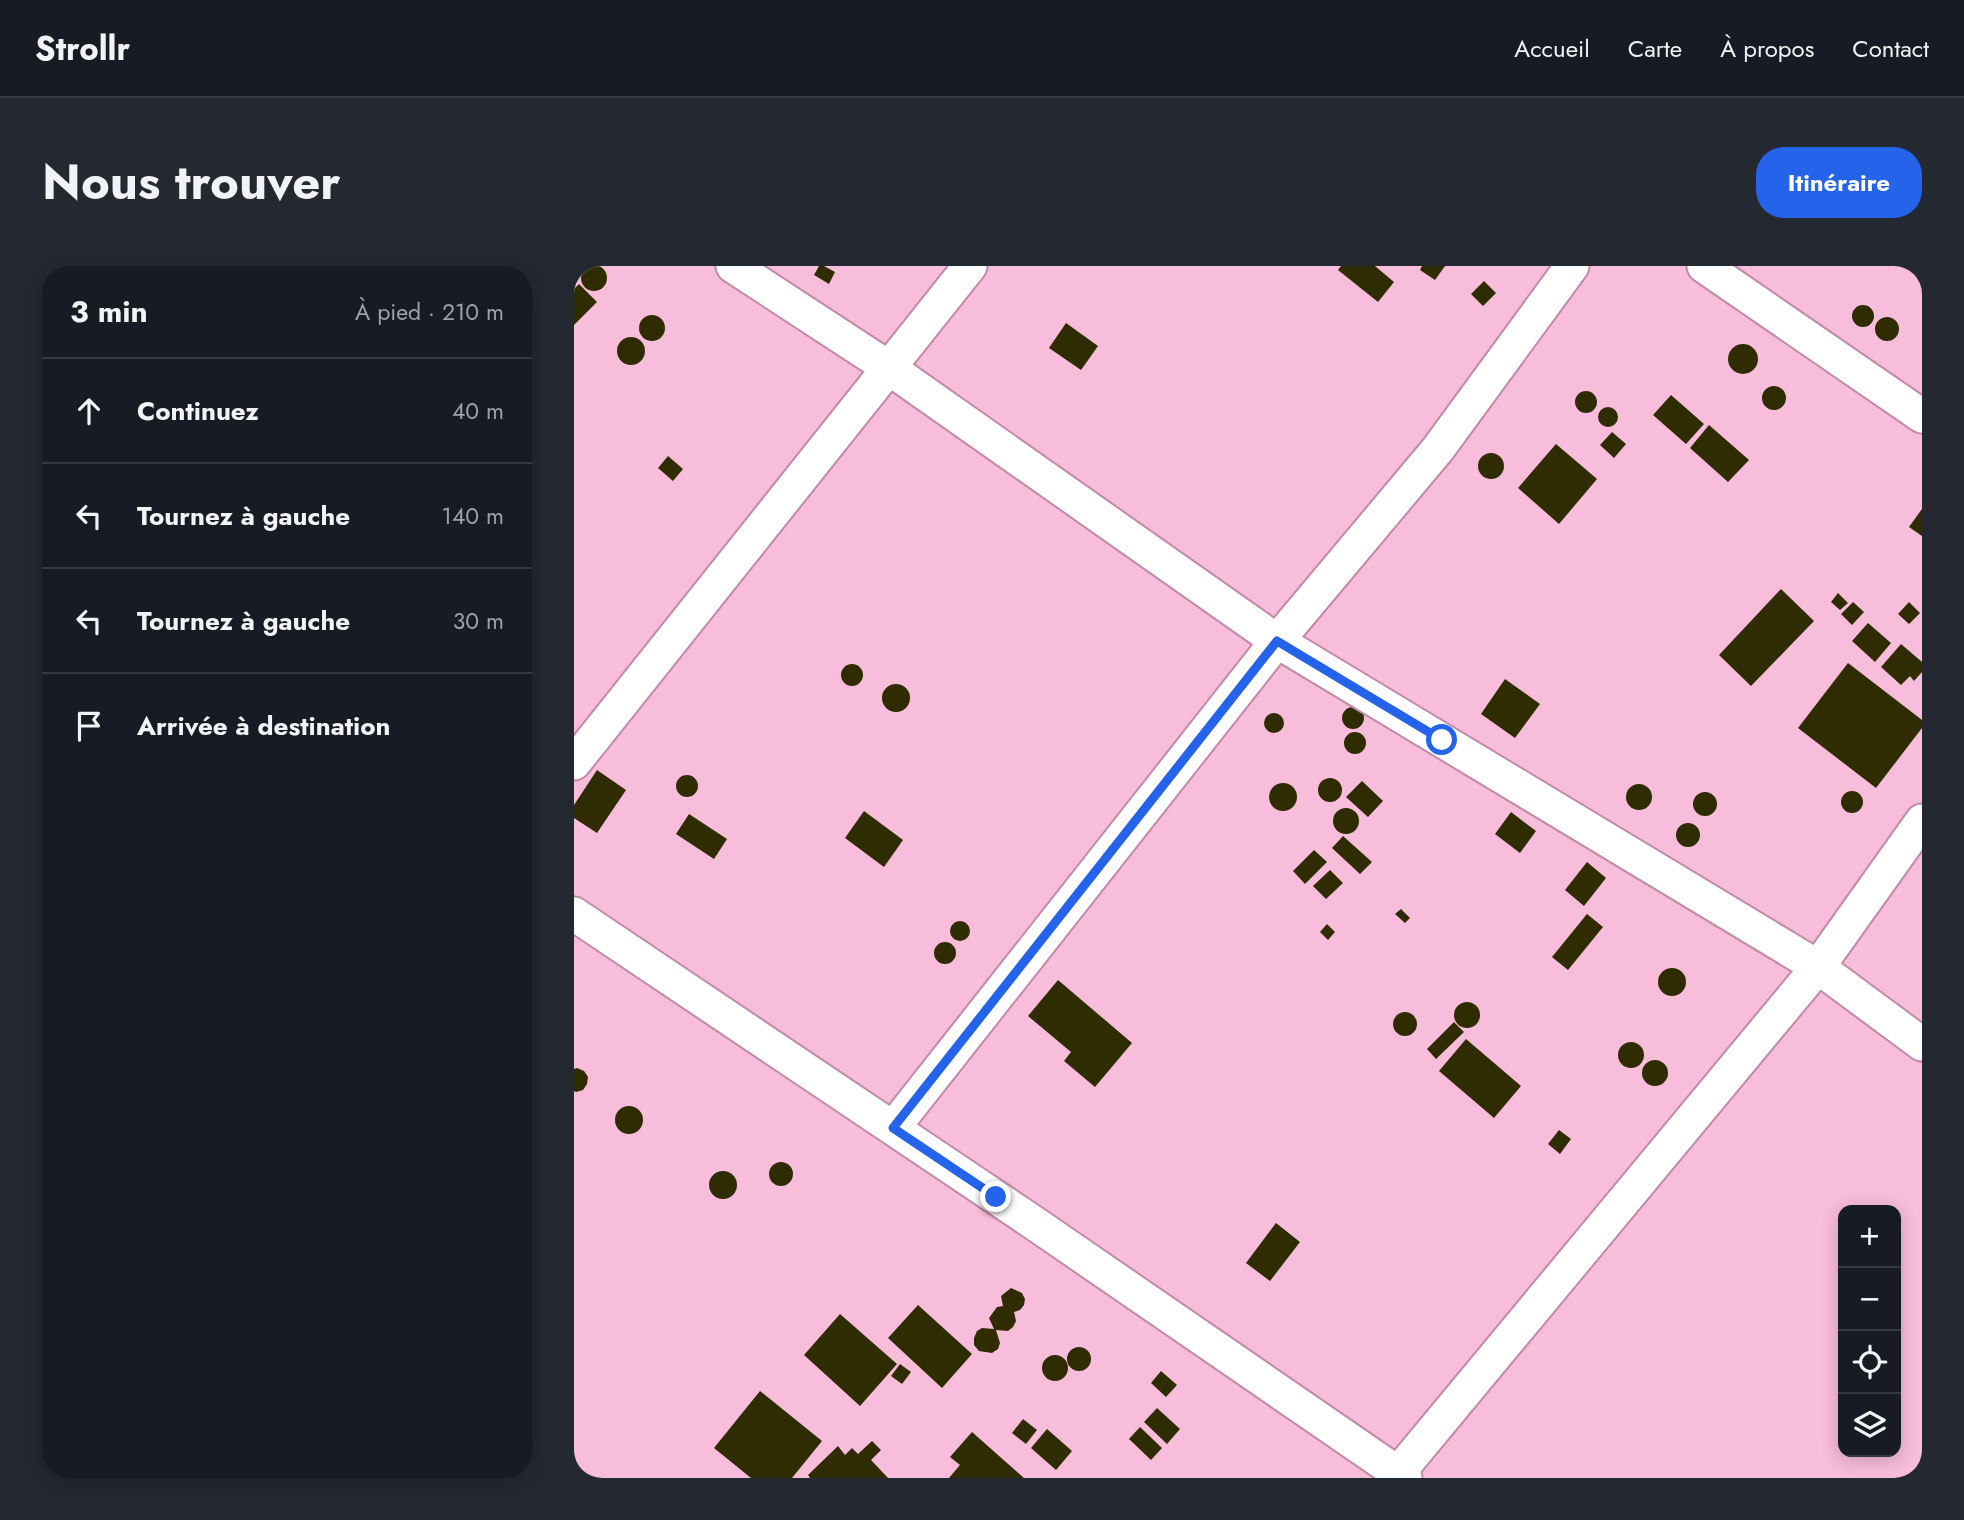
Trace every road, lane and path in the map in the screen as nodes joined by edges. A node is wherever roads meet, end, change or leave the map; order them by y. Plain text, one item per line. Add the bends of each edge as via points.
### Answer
1 (733, 266) edge
2 (970, 266) edge
3 (1572, 266) edge
4 (1704, 266) edge
5 (889, 368) junction
6 (1922, 416) edge
7 (1277, 641) junction
8 (574, 763) edge
9 (1922, 821) edge
10 (574, 914) edge
11 (1818, 967) junction
12 (1922, 1044) edge
13 (893, 1128) junction
14 (1401, 1476) edge

1 - 5 street
2 - 5 street
3 - 7 street via 1438,449
4 - 6 street
5 - 7 street
5 - 8 street
7 - 11 street
7 - 13 street
9 - 11 street
10 - 13 street
11 - 12 street
11 - 14 street
13 - 14 street

